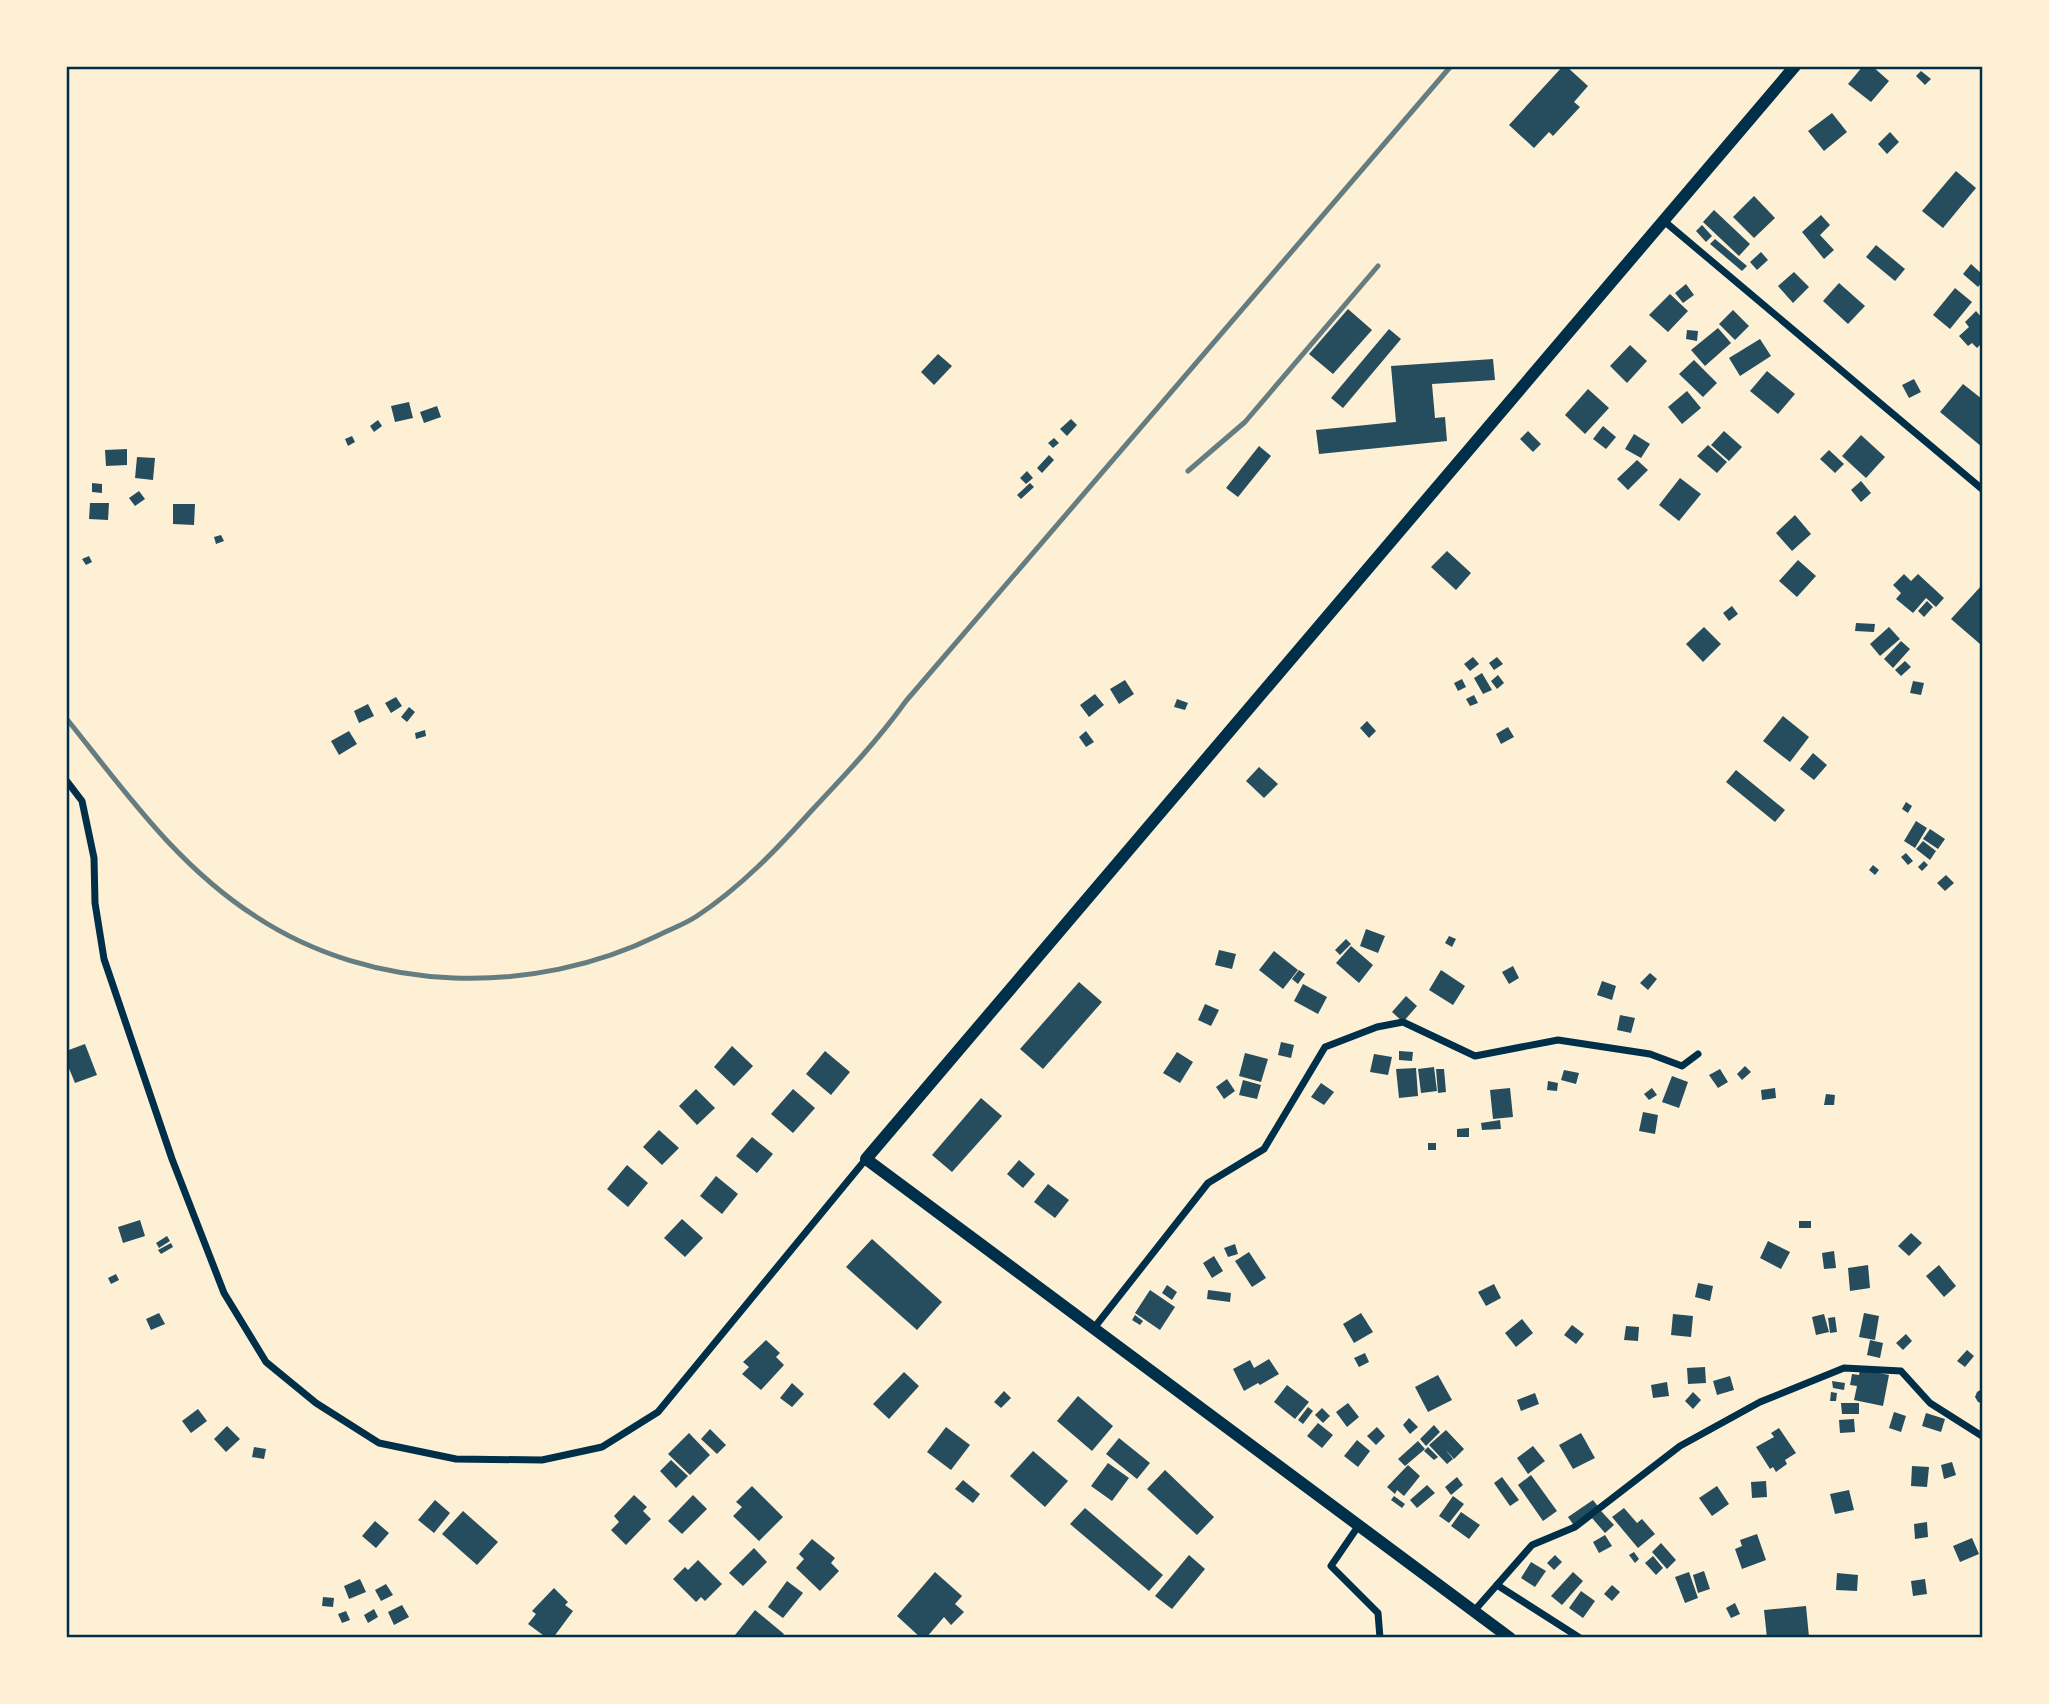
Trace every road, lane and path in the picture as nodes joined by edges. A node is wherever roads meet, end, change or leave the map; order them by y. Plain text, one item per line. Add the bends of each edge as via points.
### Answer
1 (1795, 66) edge
2 (1664, 221) junction
3 (1983, 489) edge
4 (66, 780) edge
5 (1698, 1054) dead end
6 (866, 1159) junction
7 (1094, 1328) junction
8 (1983, 1436) edge
9 (1359, 1525) junction
10 (1497, 1585) junction
11 (1474, 1611) junction
12 (1380, 1637) edge
13 (1510, 1637) edge
14 (1580, 1637) edge

1 - 2 street
2 - 3 street
2 - 6 street
4 - 6 street via 82,801 87,824 104,959 172,1159 224,1293 265,1362 316,1404 379,1443 456,1459 542,1460 602,1447 657,1412
5 - 7 street via 1682,1066 1650,1054 1558,1040 1475,1056 1403,1022 1325,1047 1264,1149 1208,1183
6 - 7 street
7 - 9 street
8 - 10 street via 1930,1403 1901,1371 1844,1368 1760,1402 1680,1446 1575,1527 1532,1545
9 - 11 street
9 - 12 street via 1331,1566 1378,1613
10 - 11 street
10 - 14 street
11 - 13 street

